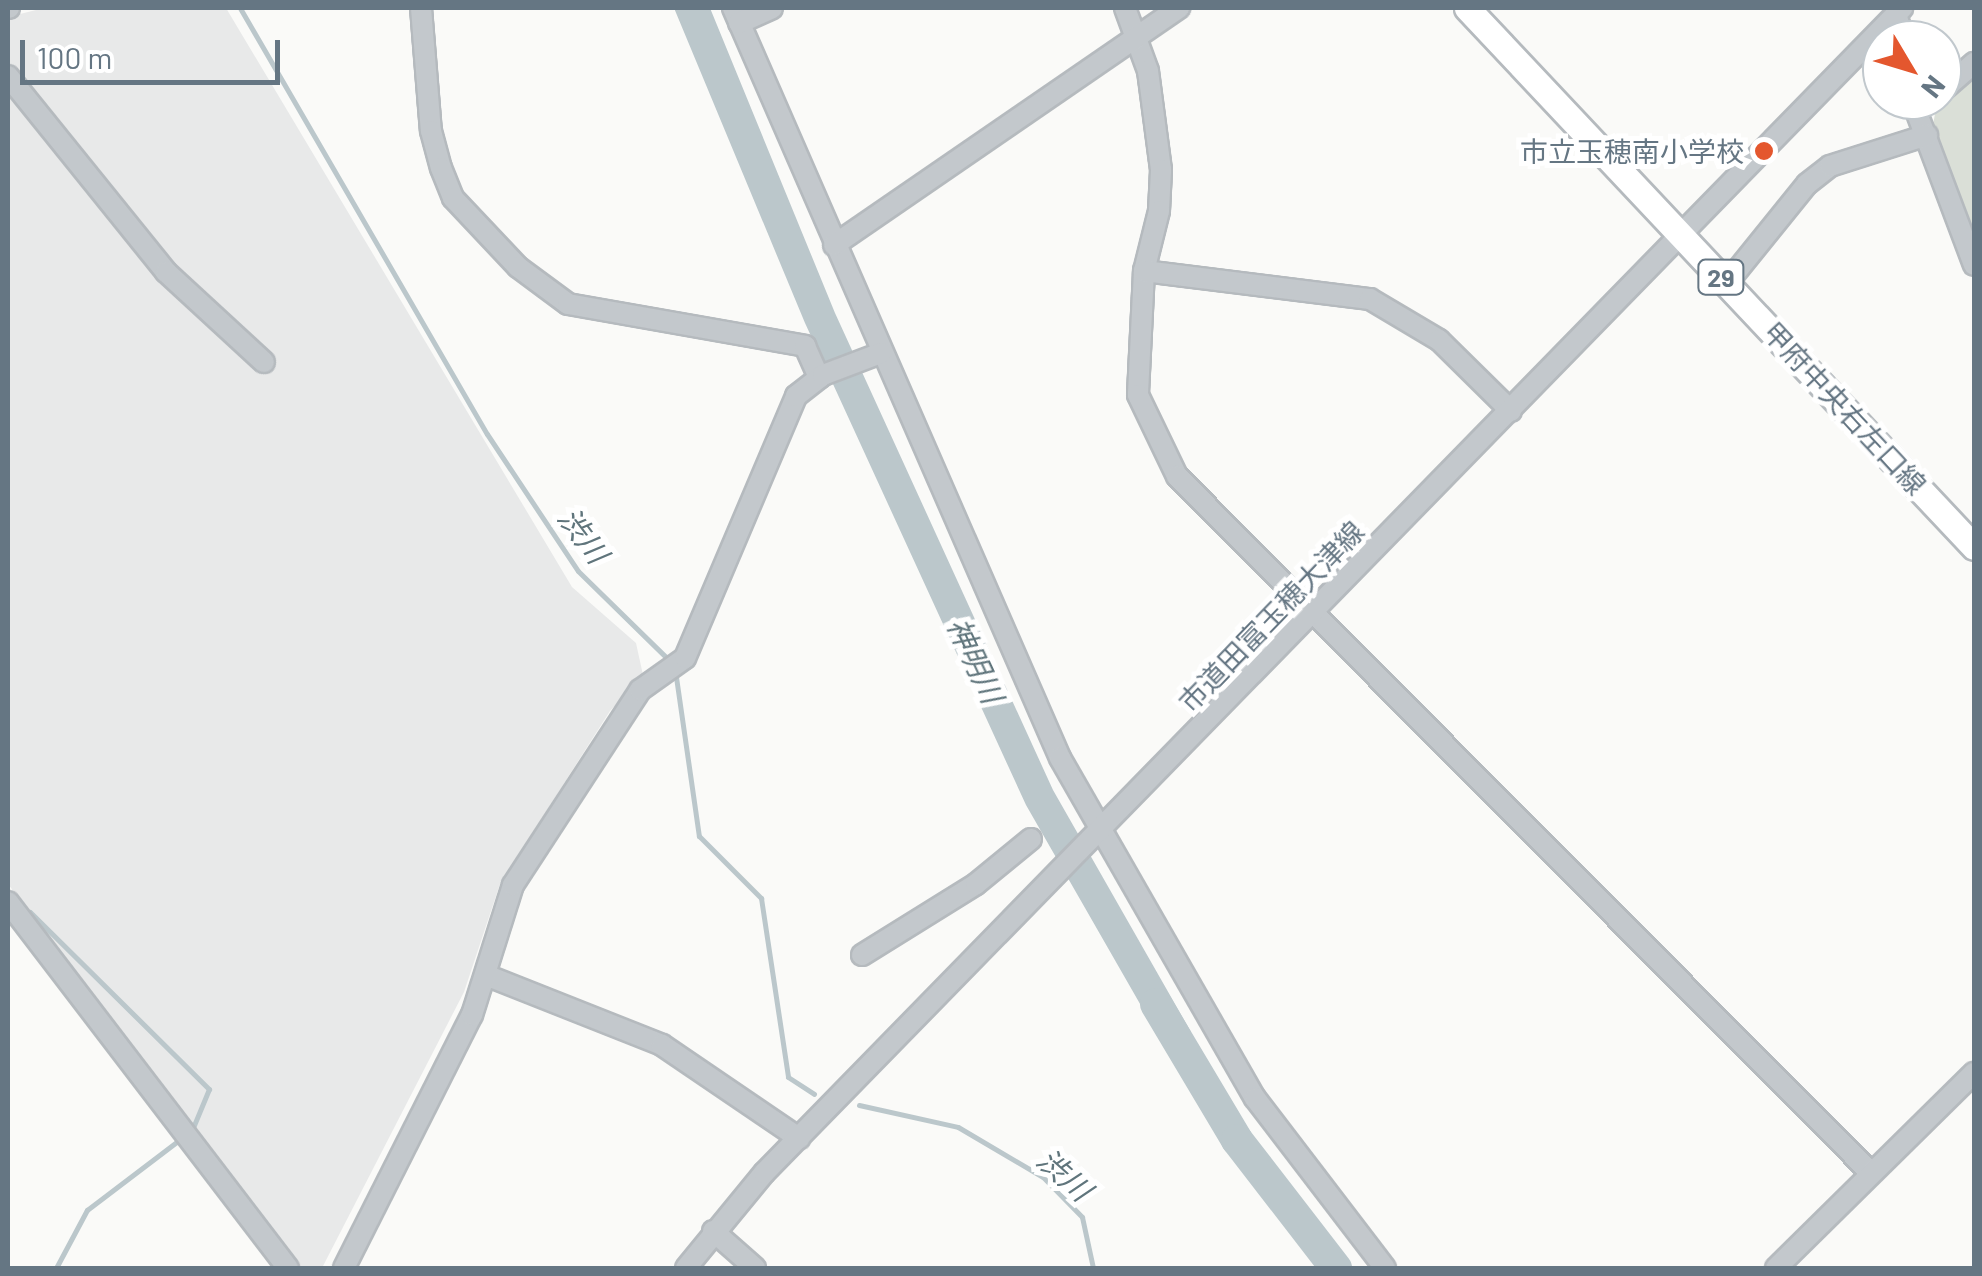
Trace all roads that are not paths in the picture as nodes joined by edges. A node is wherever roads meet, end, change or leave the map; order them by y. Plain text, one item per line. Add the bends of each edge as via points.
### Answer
1 (421, 8) edge
2 (772, 8) edge
3 (1124, 8) edge
4 (1180, 8) edge
5 (1467, 8) edge
6 (1899, 11) edge
7 (736, 15) edge
8 (1137, 38) junction
9 (8, 76) edge
10 (1923, 120) edge
11 (1926, 135) junction
12 (1683, 237) junction
13 (834, 245) junction
14 (1974, 266) edge
15 (1144, 271) junction
16 (1727, 284) junction
17 (874, 355) junction
18 (264, 362) dead end
19 (821, 376) junction
20 (1510, 411) junction
21 (1974, 546) edge
22 (1311, 612) junction
23 (1097, 836) junction
24 (1031, 838) dead end
25 (16, 913) edge
26 (862, 955) dead end
27 (488, 976) junction
28 (1974, 1072) edge
29 (799, 1138) junction
30 (1870, 1173) junction
31 (713, 1231) junction
32 (1381, 1267) edge
33 (288, 1268) edge
34 (344, 1268) edge
35 (686, 1268) edge
36 (755, 1268) edge
37 (1776, 1268) edge

1 - 19 street via 431,131 441,168 453,198 518,267 581,308 805,346
2 - 7 street
3 - 8 street
4 - 8 street
5 - 12 main road, 甲府中央右左口線 / 29
6 - 12 street, 市道田富玉穂大津線
7 - 13 street
8 - 13 street
8 - 15 street via 1160,170 1160,212
9 - 18 street via 166,272
10 - 11 street
11 - 14 street
11 - 16 street via 1830,166 1807,184
12 - 16 main road, 甲府中央右左口線 / 29
12 - 20 street, 市道田富玉穂大津線
13 - 17 street
15 - 20 street via 1370,299 1439,340
15 - 22 street via 1136,380 1160,448 1199,504
16 - 21 main road, 甲府中央右左口線 / 29
17 - 19 street
17 - 23 street
19 - 27 street via 796,396 685,658 640,690 513,885
20 - 22 street, 市道田富玉穂大津線
22 - 23 street, 市道田富玉穂大津線
22 - 30 street
23 - 29 street, 市道田富玉穂大津線
23 - 32 street via 1255,1098
24 - 26 street via 976,884
25 - 33 street
27 - 29 street via 662,1045
27 - 34 street
28 - 30 street
29 - 31 street, 市道田富玉穂大津線
30 - 37 street
31 - 35 street, 市道田富玉穂大津線
31 - 36 street

